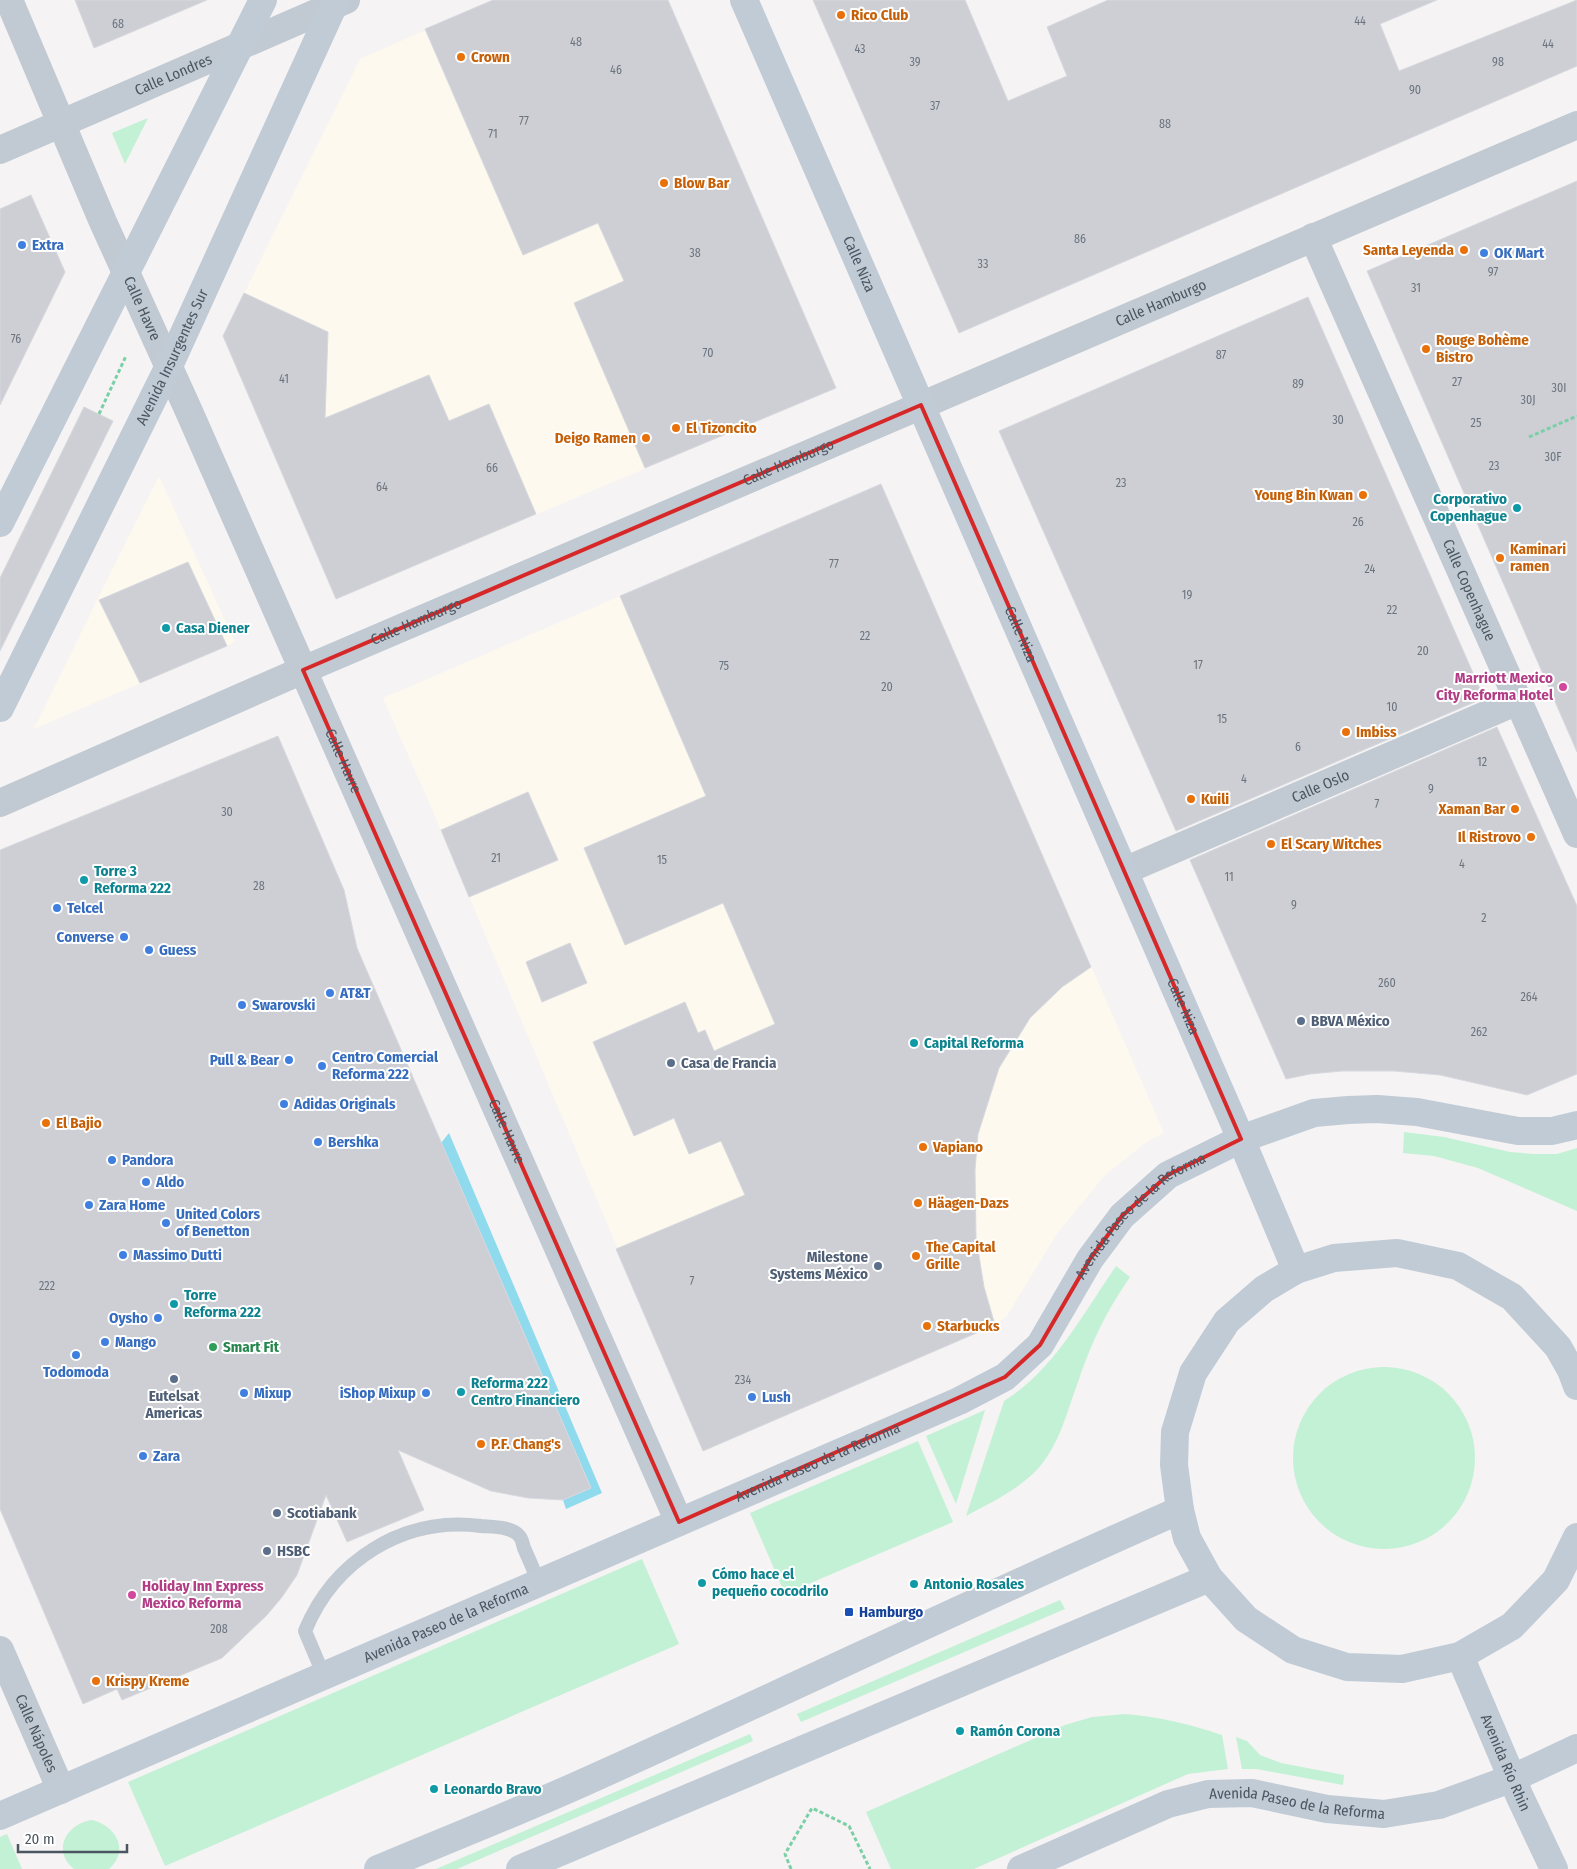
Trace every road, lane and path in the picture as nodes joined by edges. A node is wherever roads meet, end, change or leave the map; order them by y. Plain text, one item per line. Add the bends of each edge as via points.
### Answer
1 (9, 0) edge
2 (263, 0) edge
3 (744, 0) edge
4 (338, 2) edge
5 (241, 46) junction
6 (62, 123) junction
7 (1577, 125) edge
8 (0, 150) edge
9 (1313, 237) junction
10 (126, 272) junction
11 (130, 348) dead end
12 (169, 366) junction
13 (921, 405) junction
14 (99, 414) dead end
15 (1577, 416) edge
16 (1529, 437) dead end
17 (0, 524) edge
18 (303, 670) junction
19 (1518, 701) junction
20 (0, 708) edge
21 (0, 803) edge
22 (1577, 834) edge
23 (1124, 871) junction
24 (1577, 1124) edge
25 (1241, 1140) junction
26 (1296, 1270) junction
27 (1567, 1342) edge
28 (1577, 1386) edge
29 (1180, 1510) junction
30 (679, 1522) junction
31 (1577, 1537) edge
32 (1209, 1578) junction
33 (538, 1583) junction
34 (0, 1650) edge
35 (1460, 1656) junction
36 (324, 1676) junction
37 (1577, 1748) edge
38 (1513, 1778) junction
39 (61, 1790) junction
40 (0, 1816) edge
41 (378, 1869) edge
42 (520, 1869) edge
43 (791, 1869) edge
44 (870, 1869) edge
45 (1021, 1869) edge
46 (1554, 1869) edge

1 - 6 street, Calle Havre
2 - 5 main road
3 - 13 main road, Calle Niza
4 - 5 street, Calle Londres
4 - 12 main road, Avenida Insurgentes Sur
5 - 6 street, Calle Londres
5 - 10 main road
6 - 8 street, Calle Londres
6 - 10 street, Calle Havre
7 - 9 street, Calle Hamburgo
9 - 13 street, Calle Hamburgo
9 - 19 street, Calle Copenhague
10 - 12 street, Calle Havre
10 - 17 main road
11 - 14 path
12 - 18 street, Calle Havre
12 - 20 main road, Avenida Insurgentes Sur
13 - 18 street, Calle Hamburgo
13 - 23 main road, Calle Niza
15 - 16 path
18 - 21 street, Calle Hamburgo
18 - 30 street, Calle Havre
19 - 22 street, Calle Copenhague
19 - 23 street, Calle Oslo
23 - 25 main road, Calle Niza
24 - 25 main road, Avenida Paseo de la Reforma via 1552,1130 1518,1130 1417,1112 1348,1110 1314,1113
25 - 26 main road, Calle Niza
25 - 30 main road, Avenida Paseo de la Reforma via 1168,1175 1122,1216 1090,1259 1040,1345 1005,1377 958,1401
26 - 27 main road via 1334,1258 1397,1253 1458,1266 1512,1297
26 - 29 main road via 1264,1288 1227,1321 1193,1372 1175,1432 1174,1465
27 - 28 main road
29 - 32 main road via 1187,1538
29 - 41 main road via 1064,1560 596,1778
30 - 33 main road, Avenida Paseo de la Reforma
31 - 35 main road via 1556,1580 1512,1626
32 - 35 main road via 1246,1619 1293,1650 1346,1667 1402,1669
32 - 42 main road
33 - 36 main road, Avenida Paseo de la Reforma
33 - 36 lane via 520,1537 507,1529 467,1524 441,1525 388,1540 347,1569 314,1610 305,1631
34 - 39 street, Calle Nápoles
35 - 38 main road, Avenida Río Rhin
36 - 39 main road, Avenida Paseo de la Reforma
37 - 38 main road, Avenida Paseo de la Reforma
38 - 45 main road, Avenida Paseo de la Reforma via 1439,1806 1384,1814 1326,1809 1252,1793 1208,1794 1168,1804
38 - 46 main road, Avenida Río Rhin
39 - 40 main road, Avenida Paseo de la Reforma
43 - 44 path via 786,1854 812,1808 849,1826

